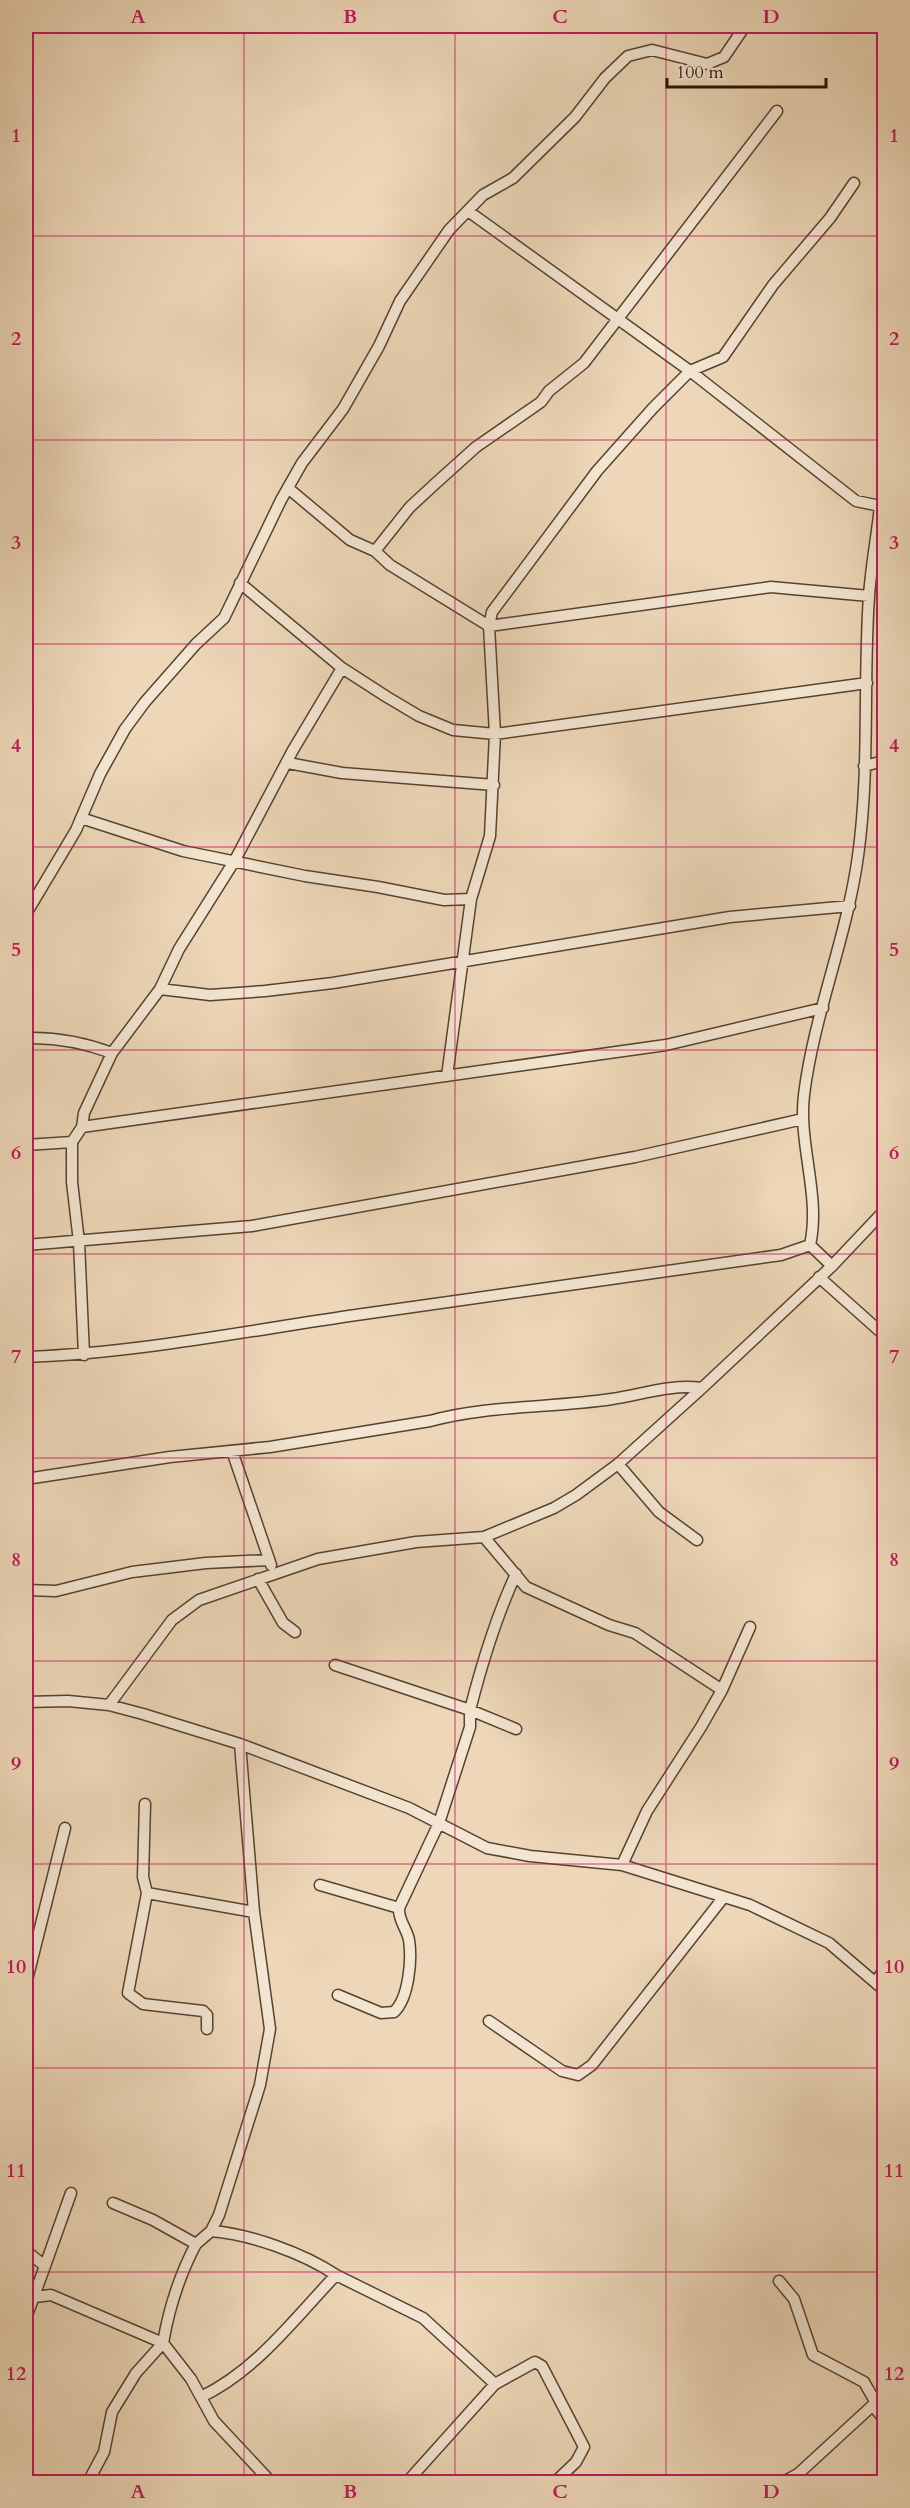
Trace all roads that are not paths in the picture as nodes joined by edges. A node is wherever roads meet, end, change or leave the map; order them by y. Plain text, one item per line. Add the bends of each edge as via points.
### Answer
1 (745, 26) edge
2 (777, 111) dead end
3 (854, 183) dead end
4 (468, 211) junction
5 (616, 320) junction
6 (690, 371) junction
7 (288, 488) junction
8 (882, 502) edge
9 (375, 550) junction
10 (240, 583) junction
11 (869, 596) junction
12 (489, 626) junction
13 (342, 668) junction
14 (867, 683) junction
15 (495, 734) junction
16 (885, 761) edge
17 (288, 763) junction
18 (864, 766) junction
19 (494, 785) junction
20 (81, 819) junction
21 (236, 860) junction
22 (471, 899) junction
23 (850, 906) junction
24 (26, 914) edge
25 (461, 962) junction
26 (160, 989) junction
27 (823, 1008) junction
28 (26, 1038) edge
29 (112, 1053) junction
30 (447, 1076) junction
31 (803, 1119) junction
32 (82, 1126) junction
33 (72, 1142) junction
34 (26, 1145) edge
35 (885, 1211) edge
36 (79, 1242) junction
37 (26, 1245) edge
38 (810, 1245) junction
39 (832, 1266) junction
40 (819, 1277) junction
41 (885, 1335) edge
42 (84, 1355) junction
43 (26, 1357) edge
44 (702, 1388) junction
45 (232, 1451) junction
46 (618, 1464) junction
47 (26, 1479) edge
48 (484, 1537) junction
49 (697, 1540) dead end
50 (269, 1560) junction
51 (274, 1573) junction
52 (516, 1574) junction
53 (258, 1579) junction
54 (26, 1590) edge
55 (750, 1627) dead end
56 (295, 1632) dead end
57 (335, 1665) dead end
58 (722, 1690) junction
59 (26, 1702) edge
60 (109, 1705) junction
61 (470, 1710) junction
62 (516, 1729) dead end
63 (240, 1744) junction
64 (144, 1804) dead end
65 (439, 1824) junction
66 (66, 1828) dead end
67 (622, 1865) junction
68 (321, 1885) dead end
69 (147, 1893) junction
70 (723, 1898) junction
71 (399, 1908) junction
72 (254, 1912) junction
73 (885, 1969) edge
74 (26, 1984) edge
75 (880, 1985) edge
76 (338, 1995) dead end
77 (489, 2021) dead end
78 (207, 2029) dead end
79 (71, 2193) dead end
80 (113, 2203) dead end
81 (211, 2231) junction
82 (196, 2244) junction
83 (26, 2252) edge
84 (45, 2266) junction
85 (336, 2275) junction
86 (779, 2281) dead end
87 (35, 2297) junction
88 (26, 2318) edge
89 (163, 2343) junction
90 (495, 2384) junction
91 (885, 2395) edge
92 (201, 2397) junction
93 (875, 2405) junction
94 (885, 2419) edge
95 (88, 2482) edge
96 (269, 2482) edge
97 (406, 2482) edge
98 (555, 2482) edge
99 (783, 2482) edge

1 - 4 street via 724,57 707,64 652,50 628,56 575,117 513,178 483,195
2 - 5 street
3 - 6 street via 773,285 723,357
4 - 5 street
4 - 7 street via 449,230 400,301 349,399 302,462
5 - 6 street
5 - 9 street via 584,363 542,402 476,447 410,507
6 - 8 street via 856,501
6 - 12 street via 597,471 492,612
7 - 9 street via 350,540
7 - 10 street
8 - 11 street
9 - 12 street via 390,565
10 - 13 street
10 - 20 street via 224,618 196,644 125,729
11 - 12 street via 771,587
11 - 14 street
12 - 15 street
13 - 15 street via 419,716 453,730
13 - 17 street
14 - 15 street
14 - 18 street
15 - 19 street
16 - 18 street
17 - 19 street via 342,773
17 - 21 street
18 - 23 street via 859,853
19 - 22 street via 490,836
20 - 21 street via 183,851
20 - 24 street
21 - 22 street via 444,900
21 - 26 street via 179,949
22 - 25 street
23 - 25 street via 730,917
23 - 27 street
25 - 26 street via 265,991 210,995
25 - 30 street
26 - 29 street
27 - 30 street via 666,1046
27 - 31 street via 804,1094
28 - 29 street via 51,1038
29 - 32 street via 84,1113
30 - 32 street
31 - 36 street via 635,1157 252,1226
31 - 38 street via 812,1213
32 - 33 street
33 - 34 street
33 - 36 street
35 - 39 street
36 - 37 street
36 - 42 street
38 - 39 street
38 - 42 street via 781,1255
39 - 40 street
40 - 41 street
40 - 44 street
42 - 43 street
44 - 45 street via 679,1385 612,1399 456,1414
44 - 46 street
45 - 47 street
45 - 50 street
46 - 48 street via 554,1508
46 - 49 street via 659,1512
48 - 51 street via 416,1542 318,1559
48 - 52 street
50 - 51 street
50 - 54 street via 132,1572 56,1591
51 - 53 street
52 - 58 street via 526,1587 635,1633
52 - 61 street via 484,1654
53 - 56 street via 283,1623
53 - 60 street via 199,1600 171,1620
55 - 58 street
57 - 61 street
58 - 67 street via 647,1811
59 - 60 street
60 - 63 street
61 - 62 street
61 - 65 street via 470,1727
63 - 65 street via 409,1808
63 - 72 street
64 - 69 street via 143,1877
65 - 67 street via 487,1848
65 - 71 street
66 - 74 street
67 - 70 street
68 - 71 street
69 - 72 street
69 - 78 street via 128,1993 143,2004 203,2011 207,2014
70 - 75 street via 750,1905 811,1933
70 - 77 street via 592,2064 578,2075 562,2071
71 - 76 street via 409,1937 410,1958 402,2005 394,2012 381,2013
72 - 81 street via 270,2029 260,2085
73 - 75 street
79 - 84 street
80 - 82 street
81 - 82 street
81 - 85 street via 266,2243
82 - 89 street via 168,2312
83 - 84 street
84 - 87 street
85 - 90 street via 423,2318
85 - 92 street via 250,2367
86 - 93 street via 794,2299 813,2355 864,2382
87 - 88 street
87 - 89 street via 51,2295
89 - 92 street
89 - 95 street via 136,2373 112,2412 105,2452
90 - 97 street
90 - 98 street via 535,2362 542,2366 584,2446 576,2462
91 - 93 street
92 - 96 street via 214,2421
93 - 94 street
93 - 99 street via 798,2474

